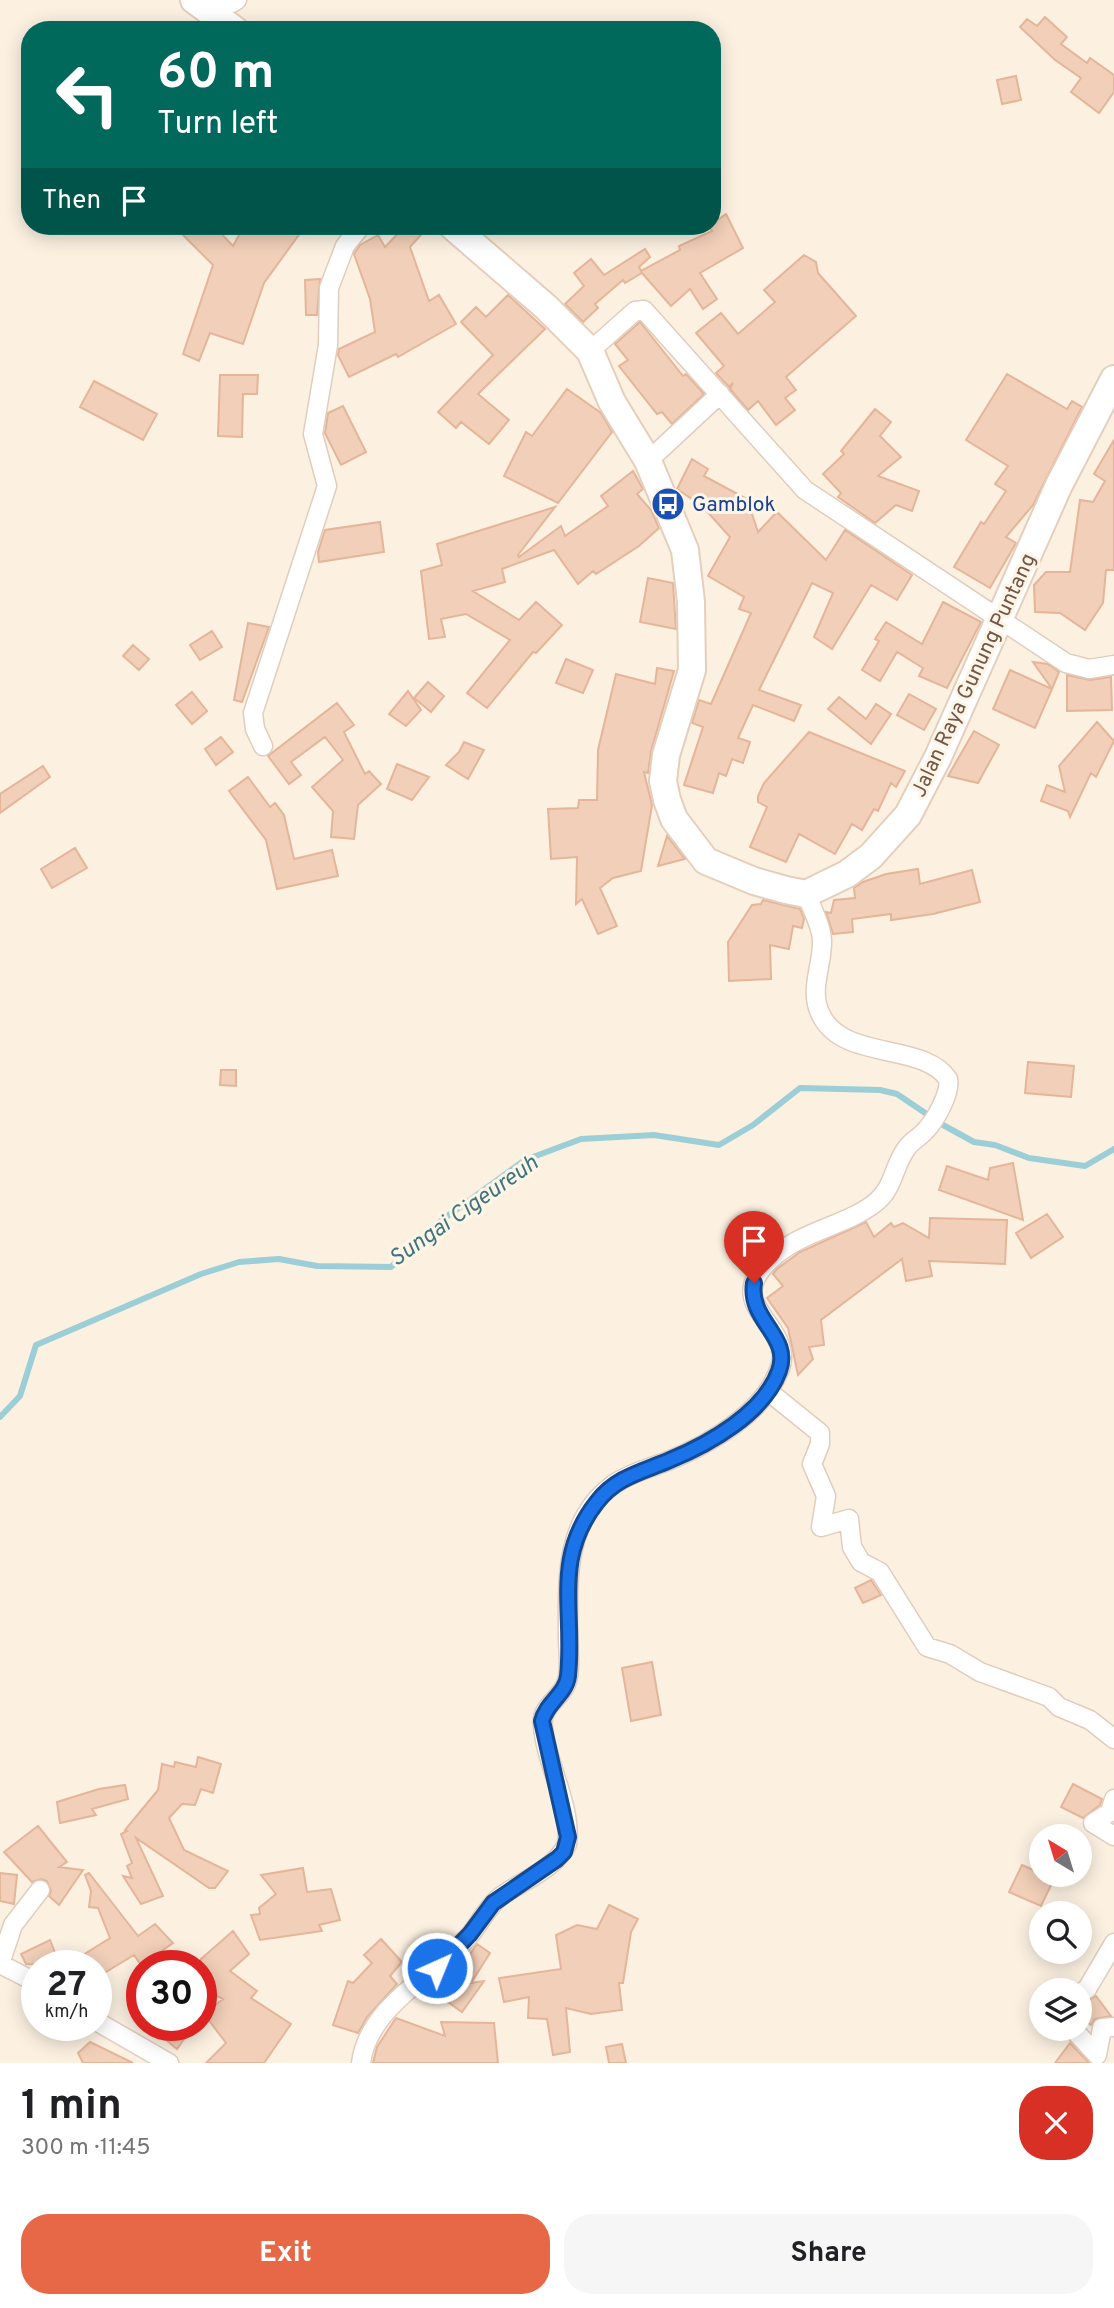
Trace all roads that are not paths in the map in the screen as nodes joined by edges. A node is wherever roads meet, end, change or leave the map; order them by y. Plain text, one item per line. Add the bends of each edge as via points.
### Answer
1 (194, 0) edge
2 (214, 0) edge
3 (237, 0) edge
4 (223, 21) edge
5 (354, 235) edge
6 (463, 235) edge
7 (590, 351) junction
8 (1114, 379) edge
9 (720, 394) junction
10 (648, 461) junction
11 (998, 620) junction
12 (1114, 665) edge
13 (263, 746) dead end
14 (806, 894) junction
15 (768, 1391) junction
16 (1114, 1739) edge
17 (1114, 1799) edge
18 (1114, 1836) edge
19 (40, 1890) dead end
20 (1114, 1943) edge
21 (0, 1964) edge
22 (21, 1975) edge
23 (1092, 1980) edge
24 (1114, 2027) edge
25 (112, 2030) edge
26 (1081, 2041) edge
27 (1094, 2059) edge
28 (169, 2063) edge
29 (361, 2063) edge

1 - 4 street
2 - 3 street
5 - 13 street via 329,288 328,345 313,434 327,486 253,713
6 - 7 street via 547,307
7 - 9 street via 640,309
7 - 10 street via 612,402
8 - 11 street, Jalan Raya Gunung Puntang via 1059,485
9 - 10 street
9 - 11 street via 804,490
10 - 14 street via 685,550 691,602 692,670 666,755 663,780 667,800 674,819 706,861 754,881
11 - 12 street via 1066,663 1089,669
11 - 14 street, Jalan Raya Gunung Puntang via 908,815 871,856
14 - 15 street via 822,935 816,999 827,1025 848,1040 936,1067 949,1085 935,1115 907,1147 890,1185 874,1203 810,1232 760,1271 754,1283 754,1305 774,1334 782,1356
15 - 16 street via 820,1433 812,1464 826,1496 821,1527 849,1519 852,1547 861,1562 880,1572 927,1647 1049,1697
15 - 29 street via 722,1432 612,1485 586,1519 574,1539 568,1570 568,1678 542,1721 567,1844 557,1859 493,1903 437,1968 389,2008 363,2045
17 - 18 street via 1111,1812 1093,1823
19 - 21 street via 13,1925
20 - 23 street
21 - 22 street
24 - 27 street via 1102,2028
25 - 28 street
26 - 27 street

